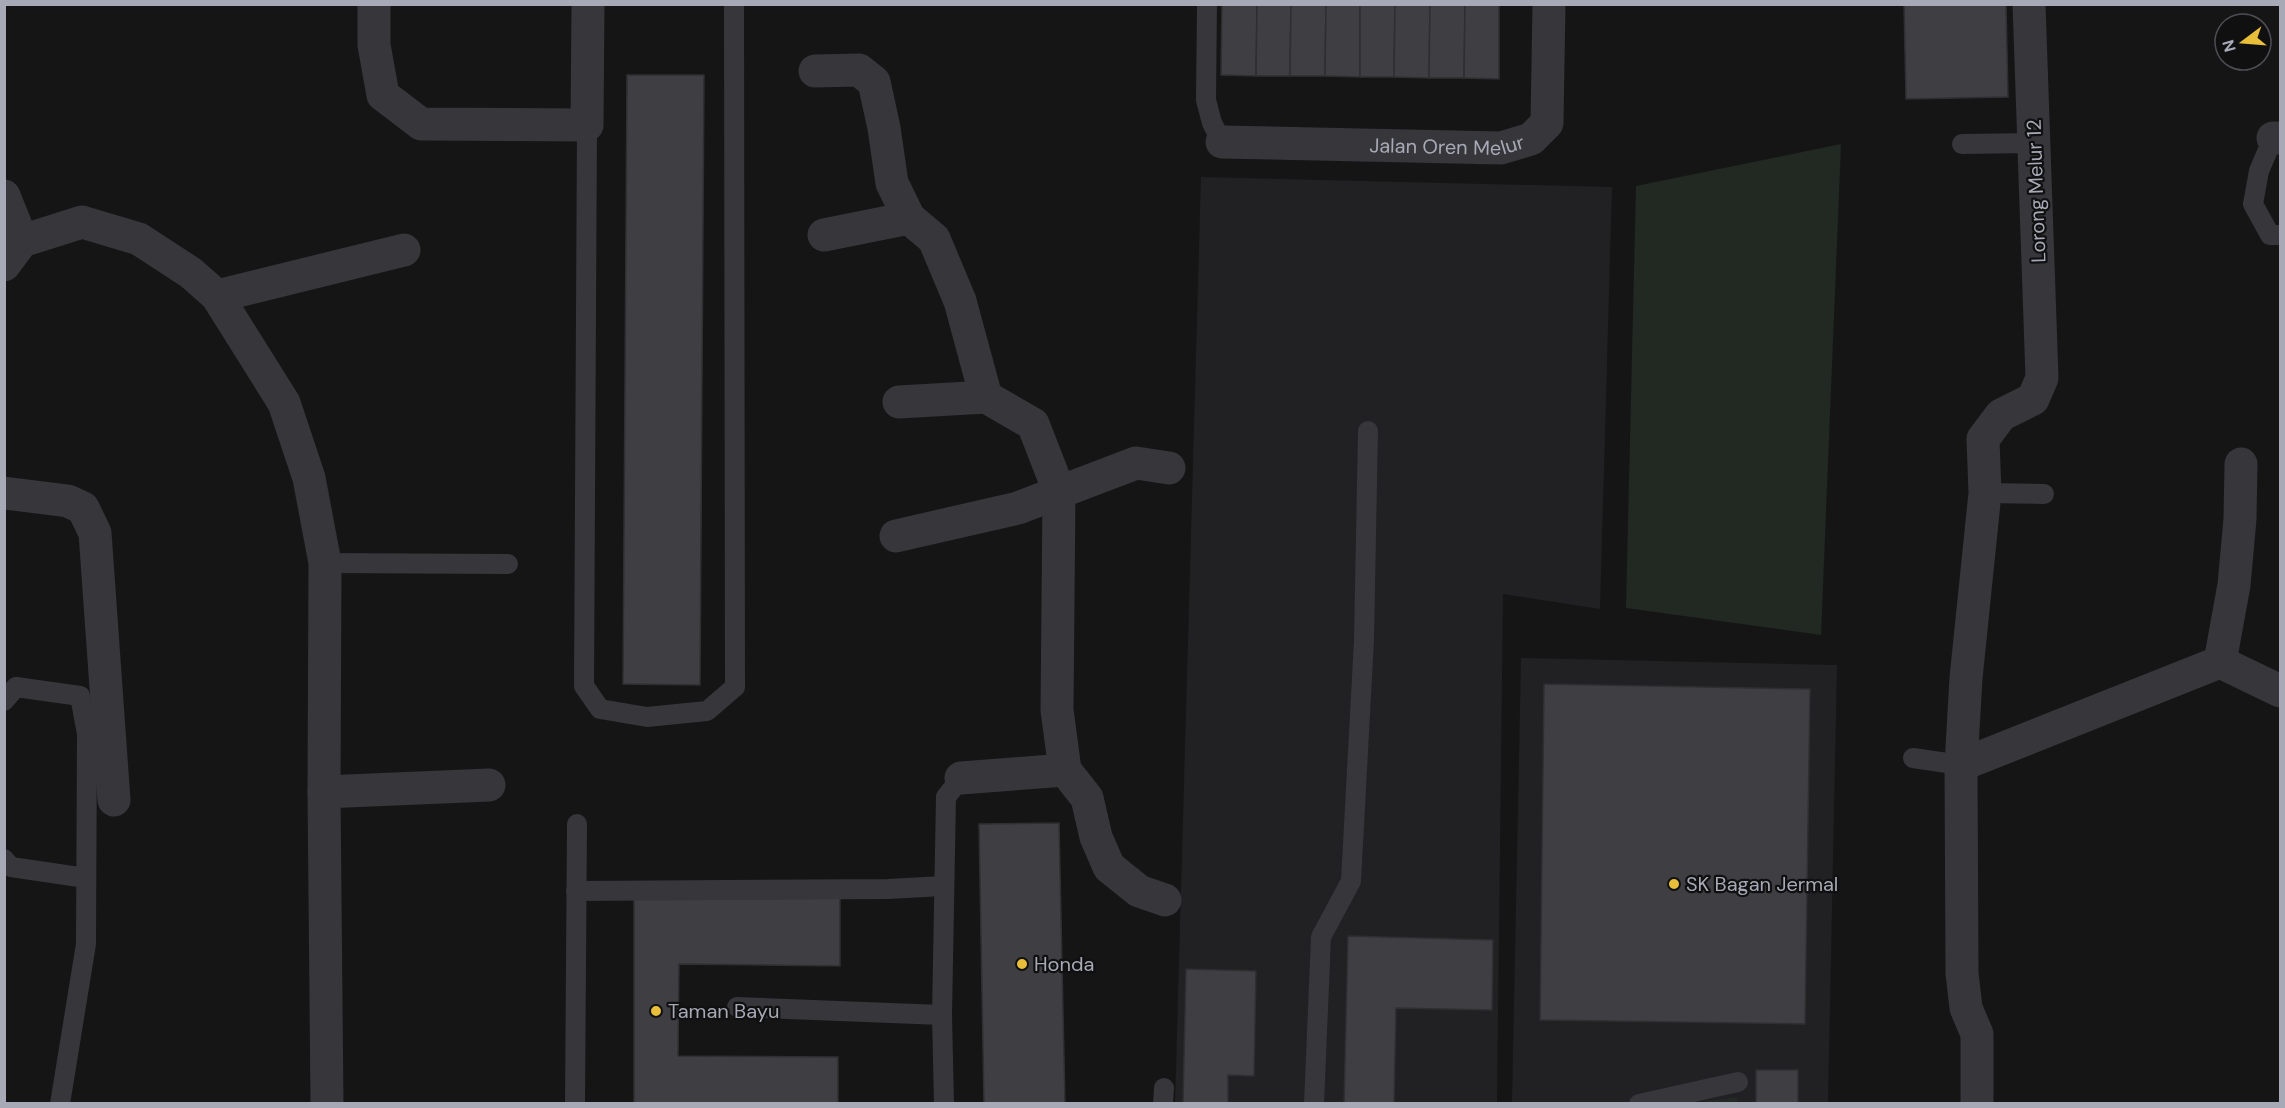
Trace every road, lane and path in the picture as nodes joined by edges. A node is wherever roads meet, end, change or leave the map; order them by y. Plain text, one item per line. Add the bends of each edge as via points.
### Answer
1 (374, 4) edge
2 (588, 4) edge
3 (734, 4) edge
4 (1207, 4) edge
5 (1550, 4) edge
6 (2029, 4) edge
7 (815, 70) dead end
8 (587, 125) junction
9 (2277, 138) edge
10 (1222, 142) joint
11 (2034, 143) junction
12 (1962, 144) dead end
13 (4, 196) edge
14 (909, 218) junction
15 (824, 235) dead end
16 (2280, 235) edge
17 (404, 250) dead end
18 (13, 253) edge
19 (217, 296) junction
20 (986, 397) junction
21 (899, 402) dead end
22 (1368, 431) dead end
23 (2241, 464) dead end
24 (1169, 468) dead end
25 (1059, 491) junction
26 (4, 493) edge
27 (1985, 493) junction
28 (2044, 494) dead end
29 (896, 536) dead end
30 (325, 564) junction
31 (508, 564) dead end
32 (2220, 662) junction
33 (2280, 691) edge
34 (4, 702) edge
35 (1913, 758) dead end
36 (1961, 765) junction
37 (1065, 770) junction
38 (961, 778) joint
39 (489, 785) dead end
40 (324, 792) junction
41 (114, 800) dead end
42 (577, 824) dead end
43 (4, 858) edge
44 (87, 878) junction
45 (943, 886) junction
46 (576, 891) junction
47 (1165, 900) dead end
48 (737, 1006) dead end
49 (942, 1015) junction
50 (1738, 1082) dead end
51 (60, 1104) edge
52 (327, 1104) edge
53 (575, 1104) edge
54 (944, 1104) edge
55 (1314, 1104) edge
56 (1639, 1104) edge
57 (1977, 1104) edge

1 - 8 street via 374,45 383,95 420,124
2 - 8 street
3 - 8 lane via 735,687 707,711 647,717 600,709 584,686
4 - 10 lane via 1206,100
5 - 10 street, Jalan Oren Melur via 1546,123 1531,139 1501,148
6 - 11 street, Lorong Melur 12
7 - 14 street via 859,70 874,82 892,183
9 - 16 lane via 2259,171 2253,204 2270,235
11 - 12 lane
11 - 27 street, Lorong Melur 12 via 2042,378 2033,399 2001,416 1983,439
13 - 18 street
14 - 15 street
14 - 20 street via 934,239 960,301
17 - 19 street
18 - 19 street via 82,222 139,239 191,273
19 - 30 street via 284,403 309,478
20 - 21 street
20 - 25 street via 1033,424
22 - 55 lane via 1364,640 1351,881 1321,938
23 - 32 street via 2234,585
24 - 25 street via 1136,463
25 - 29 street via 1018,508
25 - 37 street via 1057,711
26 - 41 street via 68,501 83,508 95,533
27 - 28 lane
27 - 36 street
30 - 31 lane
30 - 40 street
32 - 33 street
32 - 36 street
34 - 44 lane via 16,687 80,696 87,734
35 - 36 lane
36 - 57 street via 1962,973 1966,1008 1977,1034
37 - 38 street
37 - 47 street via 1087,798 1096,837 1109,867 1139,891
38 - 45 lane via 946,797
39 - 40 street
40 - 52 street
42 - 46 lane
43 - 44 lane via 11,867
44 - 51 lane via 86,944
45 - 46 lane
45 - 49 lane
46 - 53 lane
48 - 49 lane
49 - 54 lane
50 - 56 lane

